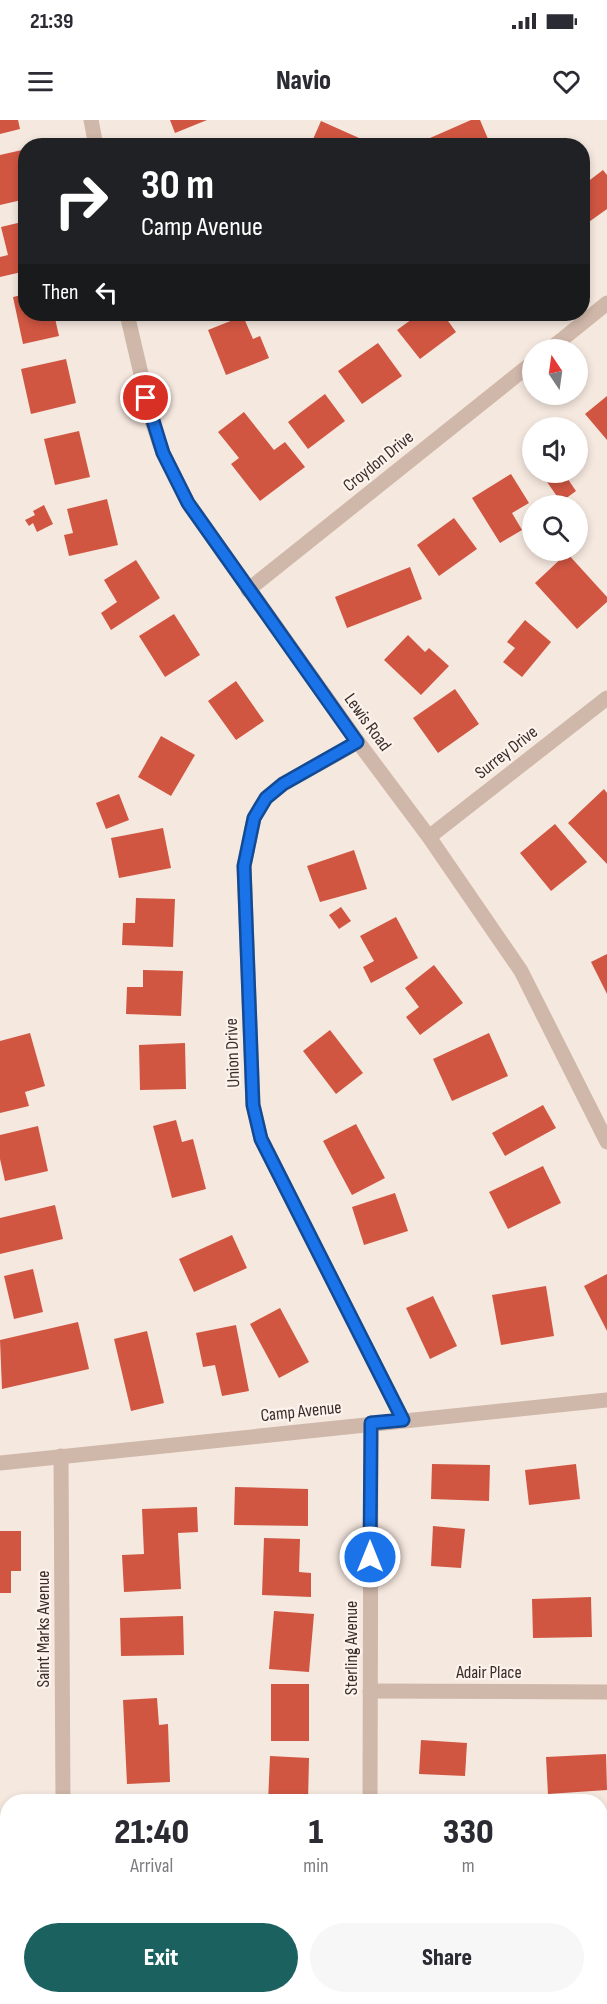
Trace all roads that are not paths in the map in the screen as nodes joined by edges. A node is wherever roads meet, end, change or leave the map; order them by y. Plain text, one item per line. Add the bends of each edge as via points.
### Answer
1 (91, 120) edge
2 (94, 138) edge
3 (607, 303) edge
4 (590, 317) edge
5 (129, 321) edge
6 (585, 321) edge
7 (563, 339) edge
8 (522, 371) edge
9 (248, 590) junction
10 (607, 698) edge
11 (357, 742) junction
12 (429, 837) junction
13 (607, 1142) edge
14 (607, 1400) edge
15 (403, 1420) junction
16 (371, 1423) junction
17 (61, 1456) junction
18 (0, 1463) edge
19 (370, 1691) junction
20 (607, 1692) edge
21 (63, 1794) edge
22 (370, 1794) edge

1 - 2 street
3 - 4 street
5 - 9 street, Lewis Road via 163,453 188,503
6 - 7 street
8 - 9 street, Croydon Drive
9 - 11 street, Lewis Road
10 - 12 street, Surrey Drive
11 - 12 street, Lewis Road
11 - 15 street, Union Drive via 283,784 266,798 254,818 244,866 253,1105 261,1139
12 - 13 street, Lewis Road via 521,971
14 - 15 street, Camp Avenue
15 - 16 street, Camp Avenue
16 - 17 street, Camp Avenue
16 - 19 street, Sterling Avenue
17 - 18 street, Camp Avenue
17 - 21 street, Saint Marks Avenue
19 - 20 street, Adair Place
19 - 22 street, Sterling Avenue

